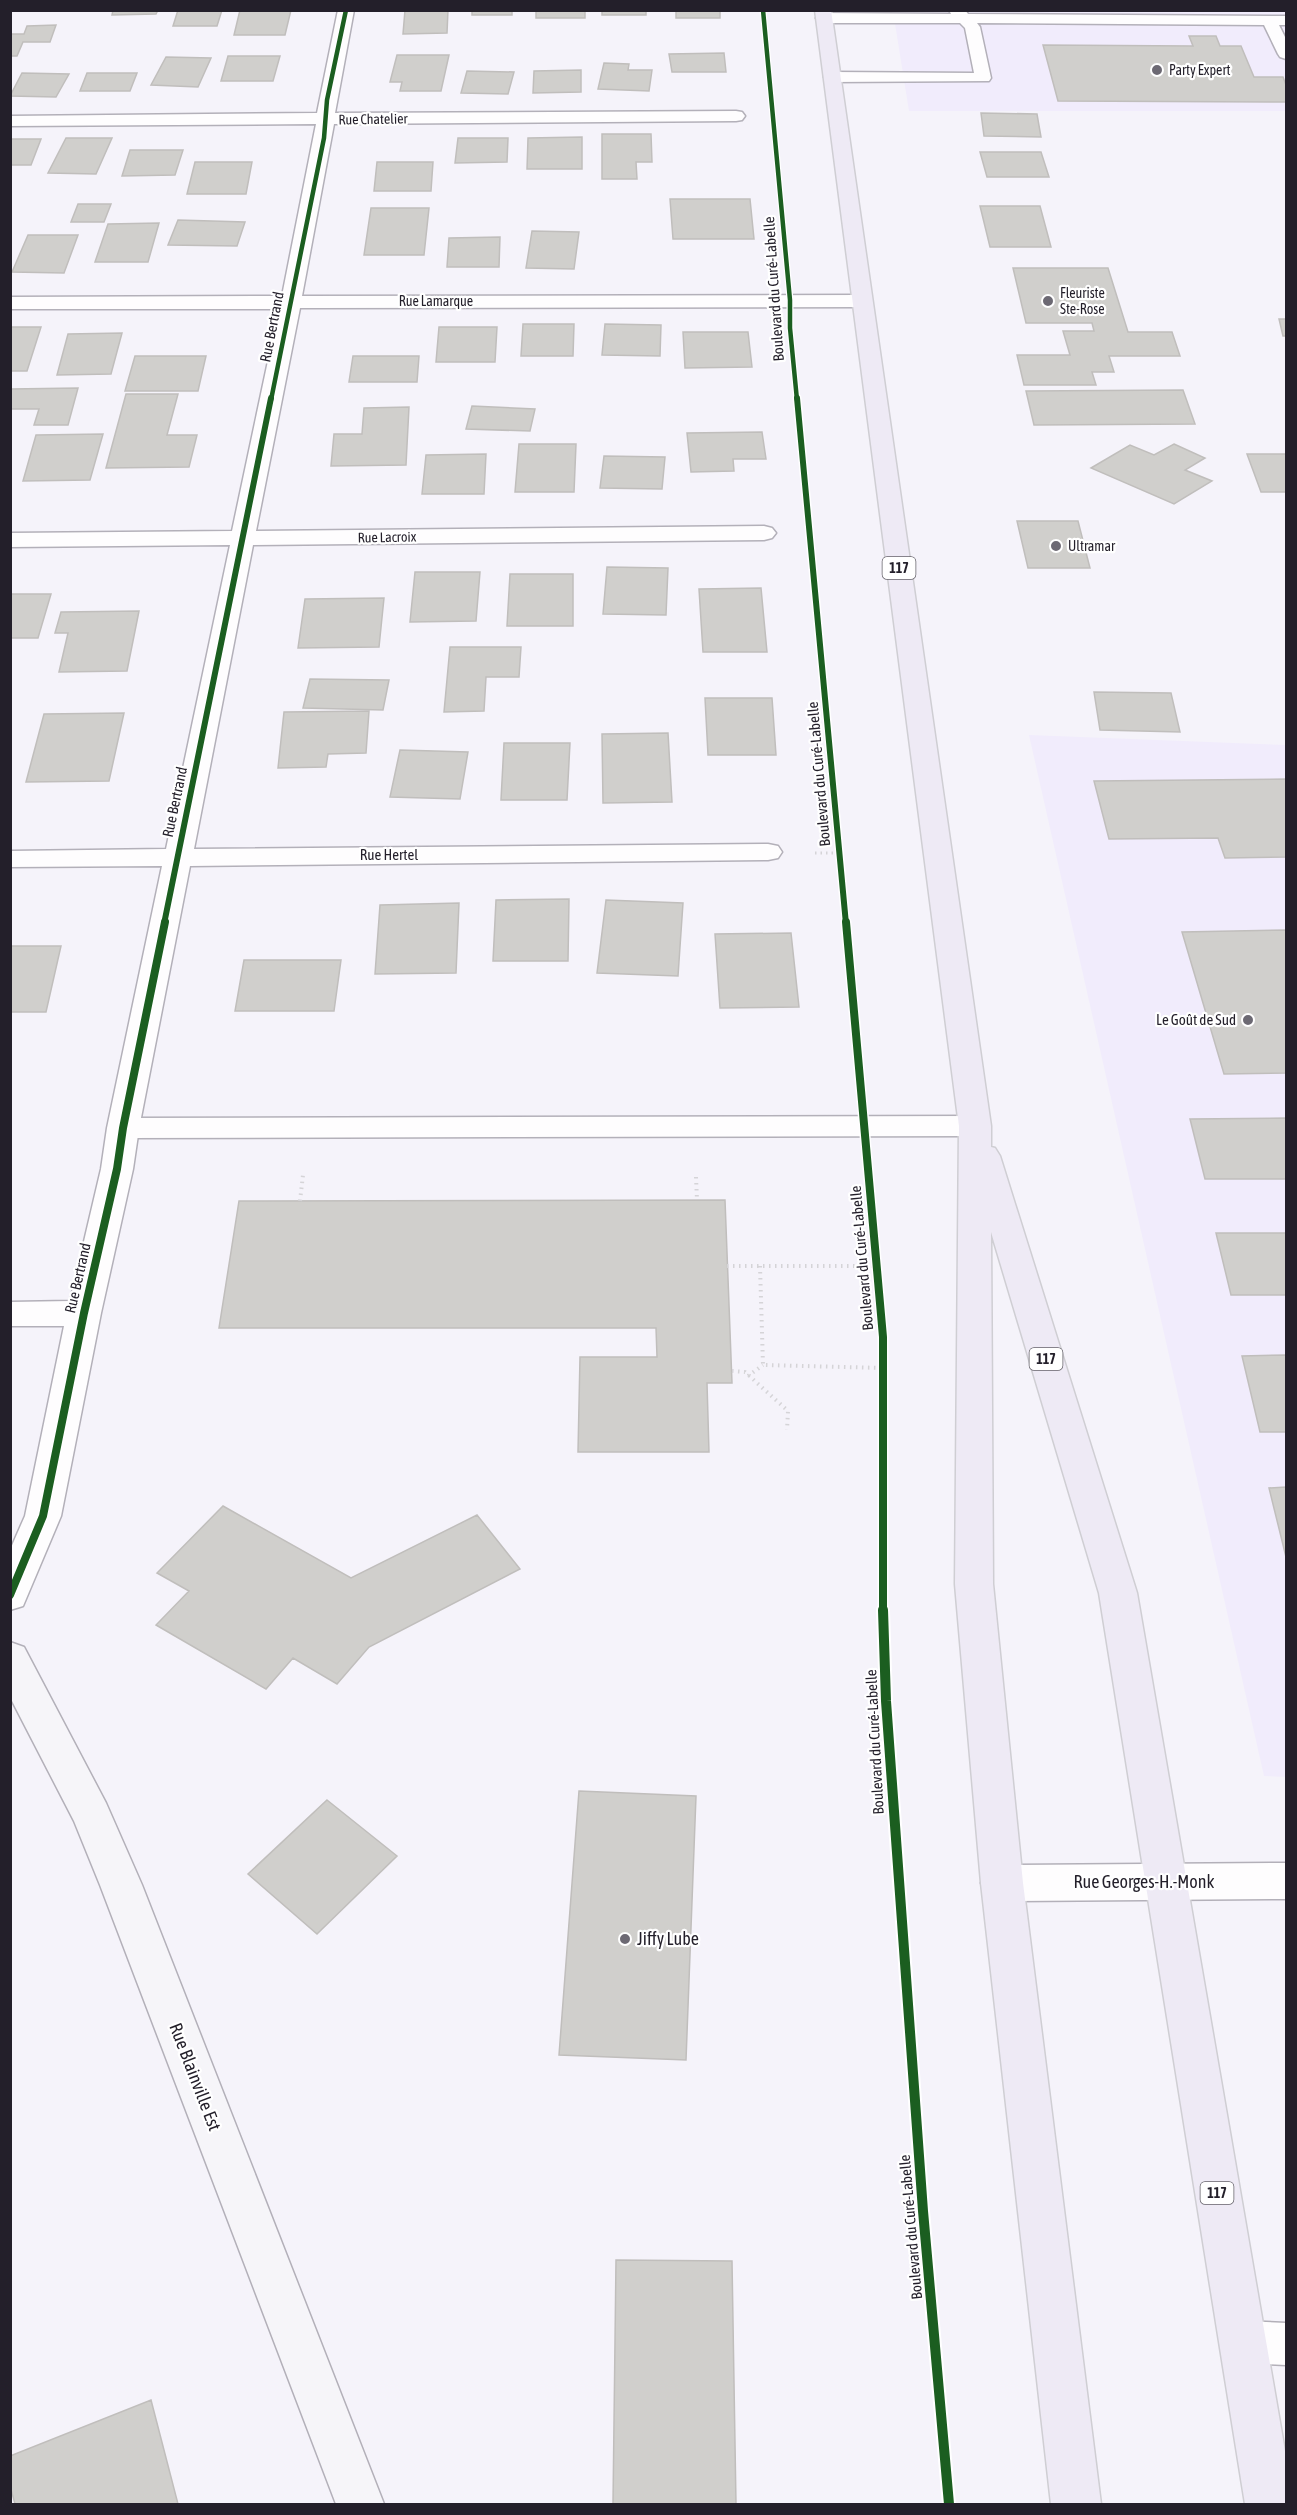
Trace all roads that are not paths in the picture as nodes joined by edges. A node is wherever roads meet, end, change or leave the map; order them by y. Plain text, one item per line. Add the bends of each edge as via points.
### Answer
1 (346, 10) edge
2 (823, 14) edge
3 (960, 14) edge
4 (1269, 20) junction
5 (1287, 21) edge
6 (1287, 54) edge
7 (832, 78) junction
8 (736, 116) dead end
9 (325, 119) junction
10 (10, 121) edge
11 (290, 301) junction
12 (862, 301) junction
13 (10, 303) edge
14 (764, 533) dead end
15 (242, 539) junction
16 (10, 540) edge
17 (768, 852) dead end
18 (177, 857) junction
19 (10, 860) edge
20 (975, 1126) junction
21 (123, 1128) junction
22 (84, 1312) junction
23 (10, 1314) edge
24 (10, 1595) edge
25 (10, 1658) edge
26 (1287, 1881) edge
27 (1166, 1882) junction
28 (1002, 1883) junction
29 (1242, 2342) junction
30 (1287, 2344) edge
31 (360, 2505) edge
32 (1076, 2505) edge
33 (1270, 2505) edge

1 - 9 street, Rue Bertrand
2 - 3 lane
2 - 7 main road, 117
3 - 4 lane
3 - 7 lane via 972,27 983,78
4 - 5 lane
4 - 6 lane
7 - 12 main road, 117
8 - 9 street, Rue Chatelier
9 - 10 street, Rue Chatelier
9 - 11 street, Rue Bertrand
11 - 12 street, Rue Lamarque
11 - 13 street, Rue Lamarque
11 - 15 street, Rue Bertrand
12 - 20 main road, 117
14 - 15 street, Rue Lacroix
15 - 16 street, Rue Lacroix
15 - 18 street, Rue Bertrand
17 - 18 street, Rue Hertel
18 - 19 street, Rue Hertel
18 - 21 street, Rue Bertrand
20 - 21 lane
20 - 27 main road, 117 via 1118,1593
20 - 28 main road, 117 via 974,1584
21 - 22 street, Rue Bertrand
22 - 23 street
22 - 24 street, Rue Bertrand via 43,1516
25 - 31 street, Rue Blainville Est via 84,1798 121,1885
26 - 27 street, Rue Georges-H.-Monk
27 - 28 street, Rue Georges-H.-Monk
27 - 29 main road, 117
28 - 32 main road, 117
29 - 30 lane
29 - 33 main road, 117

